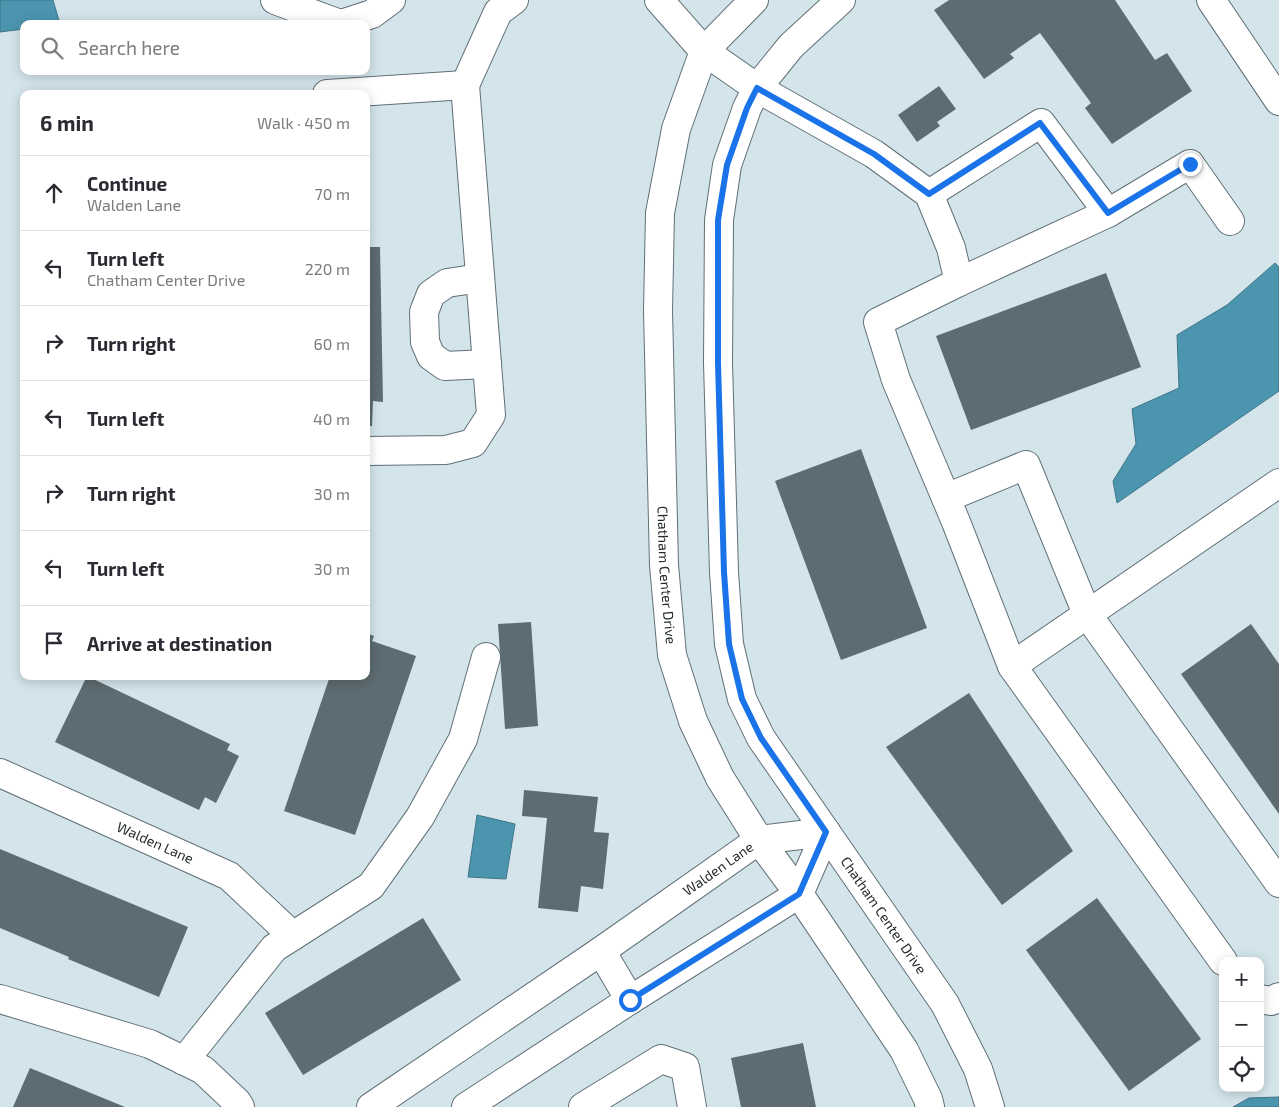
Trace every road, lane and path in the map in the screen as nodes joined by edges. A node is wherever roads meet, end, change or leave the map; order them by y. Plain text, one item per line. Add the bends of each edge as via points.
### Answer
1 (275, 0) edge
2 (391, 0) edge
3 (514, 0) edge
4 (659, 0) edge
5 (754, 0) edge
6 (841, 0) edge
7 (1210, 0) edge
8 (329, 20) edge
9 (353, 20) edge
10 (704, 51) junction
11 (465, 85) junction
12 (757, 88) junction
13 (370, 91) edge
14 (1279, 101) edge
15 (929, 194) junction
16 (1108, 213) junction
17 (1230, 221) dead end
18 (480, 278) junction
19 (958, 282) junction
20 (487, 364) junction
21 (370, 451) edge
22 (1279, 483) edge
23 (946, 498) junction
24 (1087, 614) junction
25 (486, 657) dead end
26 (1012, 666) junction
27 (0, 773) edge
28 (826, 832) junction
29 (759, 840) junction
30 (1279, 883) edge
31 (799, 894) junction
32 (293, 936) junction
33 (601, 951) junction
34 (1220, 957) edge
35 (1279, 997) edge
36 (0, 1000) edge
37 (630, 1000) junction
38 (1264, 1000) edge
39 (184, 1061) junction
40 (240, 1107) edge
41 (371, 1107) edge
42 (466, 1107) edge
43 (583, 1107) edge
44 (692, 1107) edge
45 (930, 1107) edge
46 (990, 1107) edge

1 - 8 street
2 - 9 street via 372,14
3 - 11 street via 498,12
4 - 10 street
5 - 10 street, Chatham Center Drive
6 - 12 street, Chatham Center Drive via 791,46
7 - 14 street
10 - 12 street
10 - 29 street, Chatham Center Drive via 676,129 660,213 658,311 664,565 672,656 693,721 720,778
11 - 13 street
11 - 18 street
12 - 15 street via 874,154
12 - 28 street, Chatham Center Drive via 727,165 718,220 718,363 729,644 742,699 761,738
15 - 16 street via 1040,123
15 - 19 street via 951,248
16 - 17 street via 1190,164
16 - 19 street
18 - 20 street
18 - 20 street via 448,283 431,294 424,312 425,342 431,356 445,366
19 - 23 street via 878,322 896,380
20 - 21 street via 491,415 472,443 446,450
22 - 24 street
23 - 24 street via 1026,466
23 - 26 street
24 - 26 street
24 - 30 street
25 - 32 street via 462,739 420,818 371,886
26 - 34 street
27 - 32 street, Walden Lane via 229,876
28 - 29 street, Walden Lane
28 - 31 street
28 - 46 street, Chatham Center Drive via 945,1004 978,1069
29 - 31 street, Chatham Center Drive
29 - 33 street, Walden Lane
31 - 37 street
31 - 45 street, Chatham Center Drive via 904,1050
32 - 39 street via 274,948
33 - 37 street
33 - 41 street, Walden Lane
35 - 38 street via 1271,1001
36 - 39 street via 150,1044
37 - 42 street
39 - 40 street via 203,1070
43 - 44 street via 661,1059 685,1067

